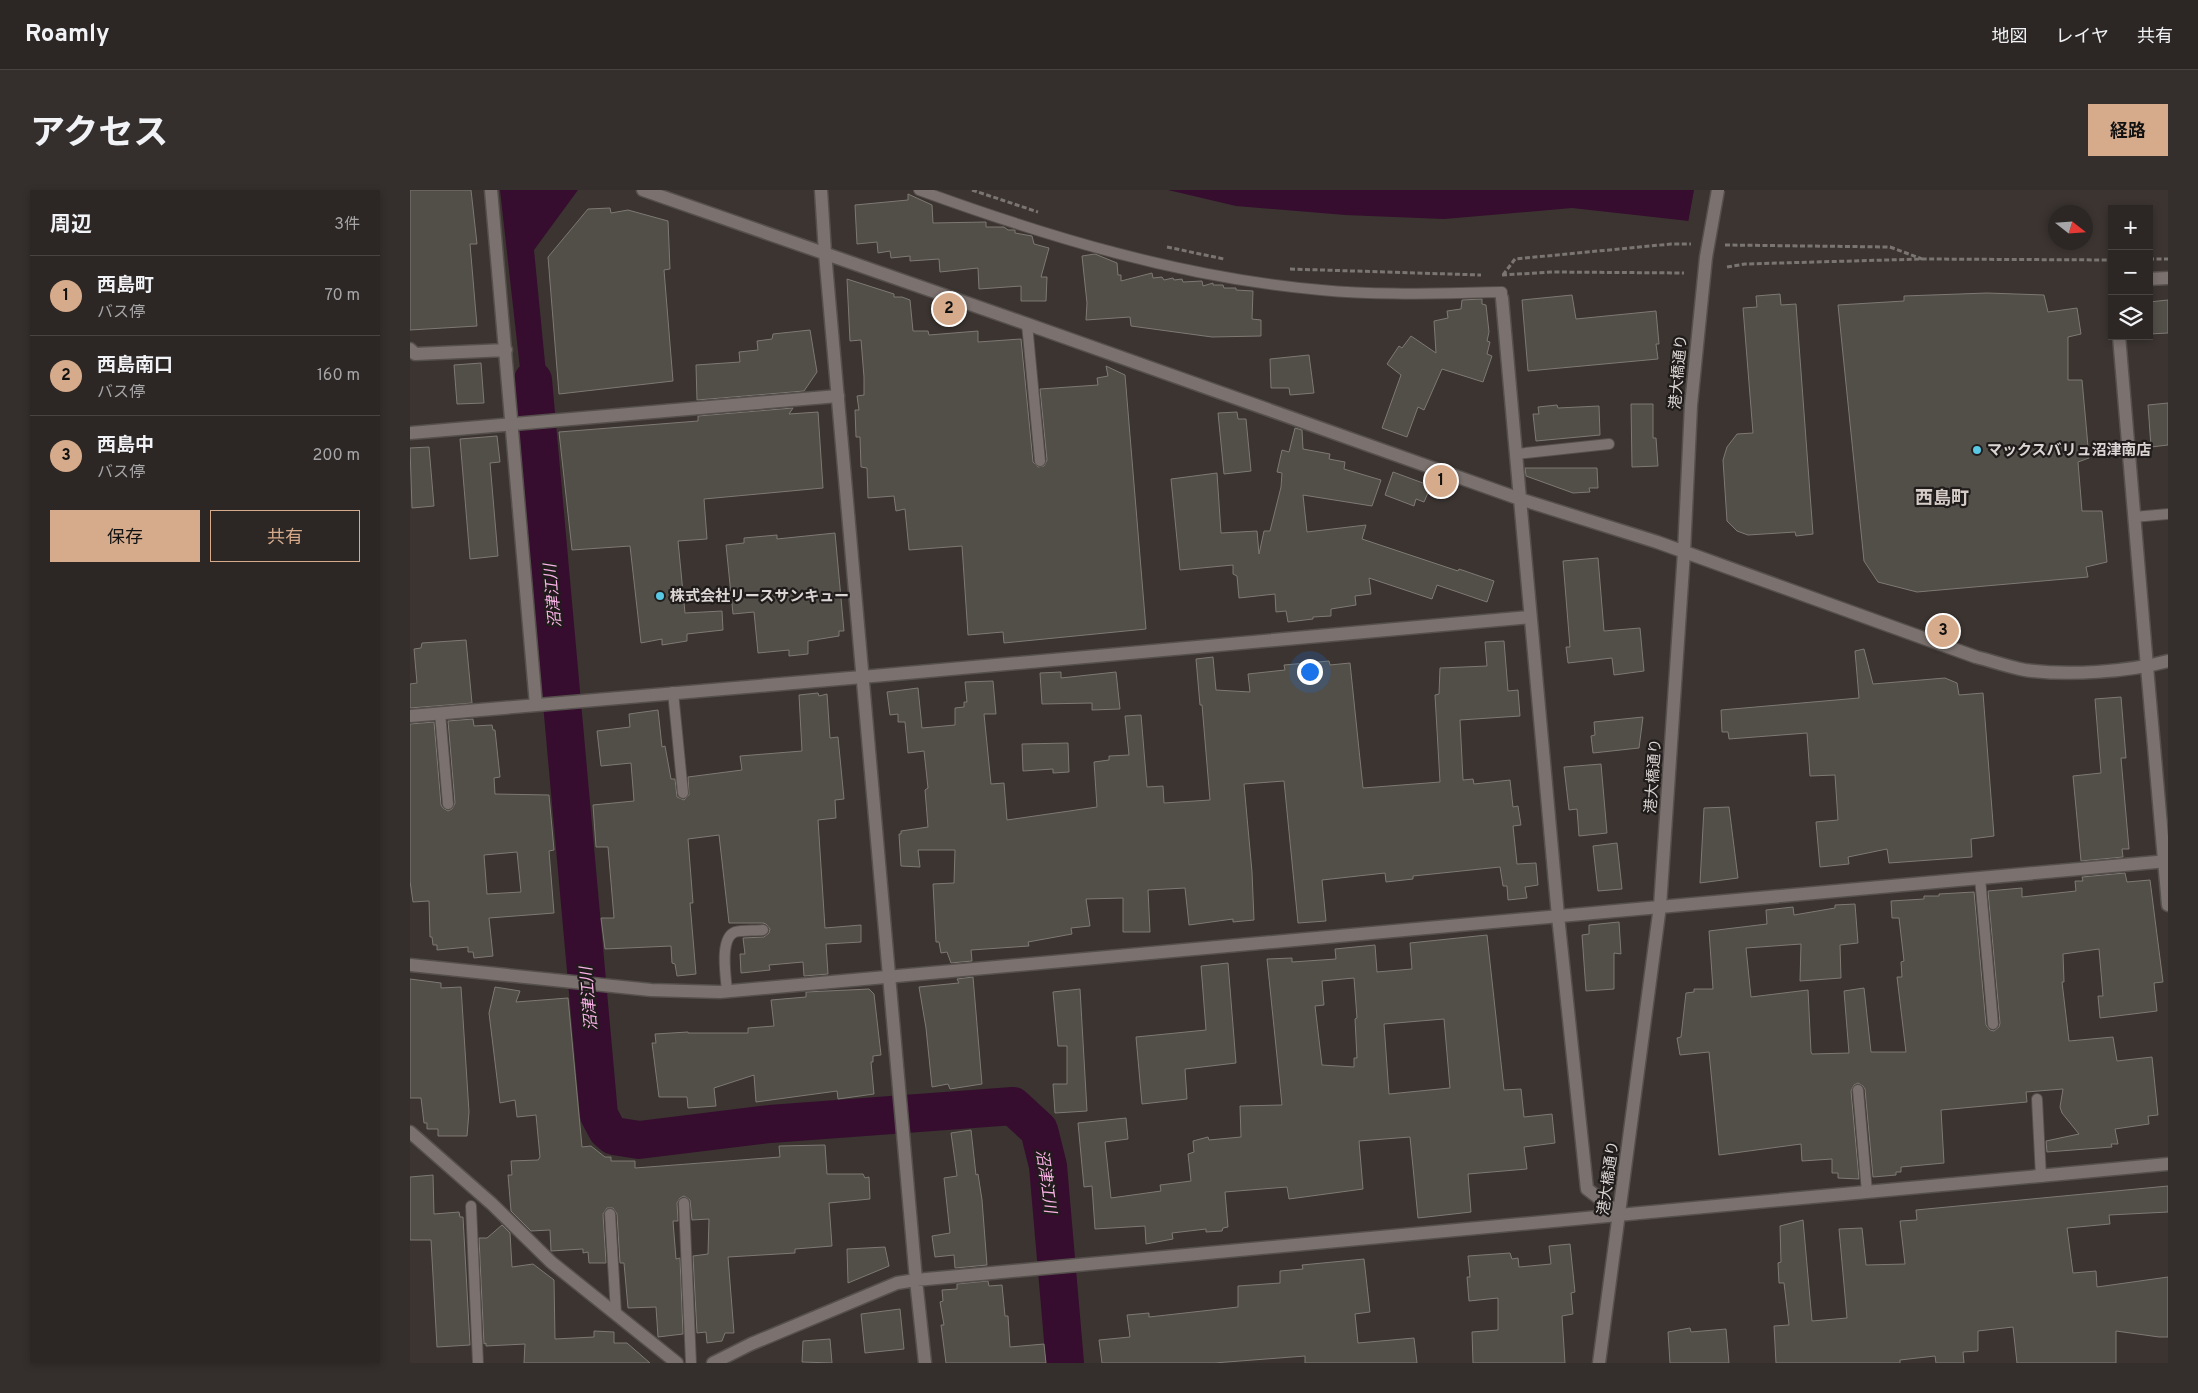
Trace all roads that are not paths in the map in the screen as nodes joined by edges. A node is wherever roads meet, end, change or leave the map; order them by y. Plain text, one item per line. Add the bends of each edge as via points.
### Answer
1 (491, 190) edge
2 (643, 190) edge
3 (821, 190) edge
4 (919, 190) edge
5 (1718, 190) edge
6 (826, 253) junction
7 (2168, 278) edge
8 (2153, 279) edge
9 (1502, 298) joint
10 (1027, 324) junction
11 (2119, 340) edge
12 (410, 349) edge
13 (506, 350) junction
14 (838, 396) junction
15 (513, 424) junction
16 (410, 433) edge
17 (1609, 444) dead end
18 (1516, 454) junction
19 (1040, 461) dead end
20 (1520, 499) junction
21 (2168, 514) edge
22 (2134, 517) junction
23 (1684, 552) junction
24 (1530, 617) junction
25 (2168, 661) edge
26 (2147, 667) junction
27 (862, 677) junction
28 (673, 692) junction
29 (536, 704) junction
30 (440, 714) junction
31 (410, 716) edge
32 (683, 793) dead end
33 (448, 804) dead end
34 (2166, 861) edge
35 (1980, 878) junction
36 (2168, 905) edge
37 (1660, 906) junction
38 (1558, 916) junction
39 (762, 930) dead end
40 (410, 965) edge
41 (889, 977) junction
42 (727, 991) junction
43 (1993, 1024) dead end
44 (1858, 1090) dead end
45 (2036, 1100) dead end
46 (410, 1132) edge
47 (2168, 1164) edge
48 (2041, 1176) junction
49 (1867, 1192) junction
50 (684, 1203) dead end
51 (471, 1206) dead end
52 (610, 1214) dead end
53 (1620, 1214) junction
54 (916, 1280) junction
55 (616, 1313) junction
56 (478, 1363) edge
57 (677, 1363) edge
58 (691, 1363) edge
59 (713, 1363) edge
60 (925, 1363) edge
61 (1598, 1363) edge

1 - 13 street
2 - 6 street
3 - 6 street
4 - 9 lane via 1052,235 1201,274 1322,291 1502,292
5 - 23 street, 港大橋通り, bridge via 1706,257 1691,405
6 - 10 street
6 - 14 street
7 - 8 street
9 - 18 street
10 - 19 lane
10 - 20 street
11 - 22 street
12 - 13 street via 415,354
13 - 15 street
14 - 15 street
14 - 27 street
15 - 16 street
15 - 29 street
17 - 18 lane
18 - 20 street
20 - 23 street
20 - 24 street
21 - 22 lane
22 - 26 street
23 - 26 street via 1976,657 2026,670 2078,672
23 - 37 street, 港大橋通り
24 - 27 street
24 - 38 street
25 - 26 street
26 - 34 street
27 - 28 street
27 - 41 street
28 - 29 street
28 - 32 lane
29 - 30 street
30 - 31 street
30 - 33 lane
34 - 35 street
34 - 36 street
35 - 37 street
35 - 43 lane
37 - 38 street
37 - 53 street, 港大橋通り
38 - 41 street
38 - 53 street via 1587,1189
39 - 42 lane via 735,932 729,936 724,966
40 - 42 street via 652,990
41 - 42 street
41 - 54 street
44 - 49 lane
45 - 48 lane
46 - 55 street via 492,1204 551,1262
47 - 48 street
48 - 49 street
49 - 53 street
50 - 58 lane
51 - 56 lane
52 - 55 lane
53 - 54 street
53 - 61 street, 港大橋通り
54 - 59 street via 897,1282
54 - 60 street
55 - 57 street

